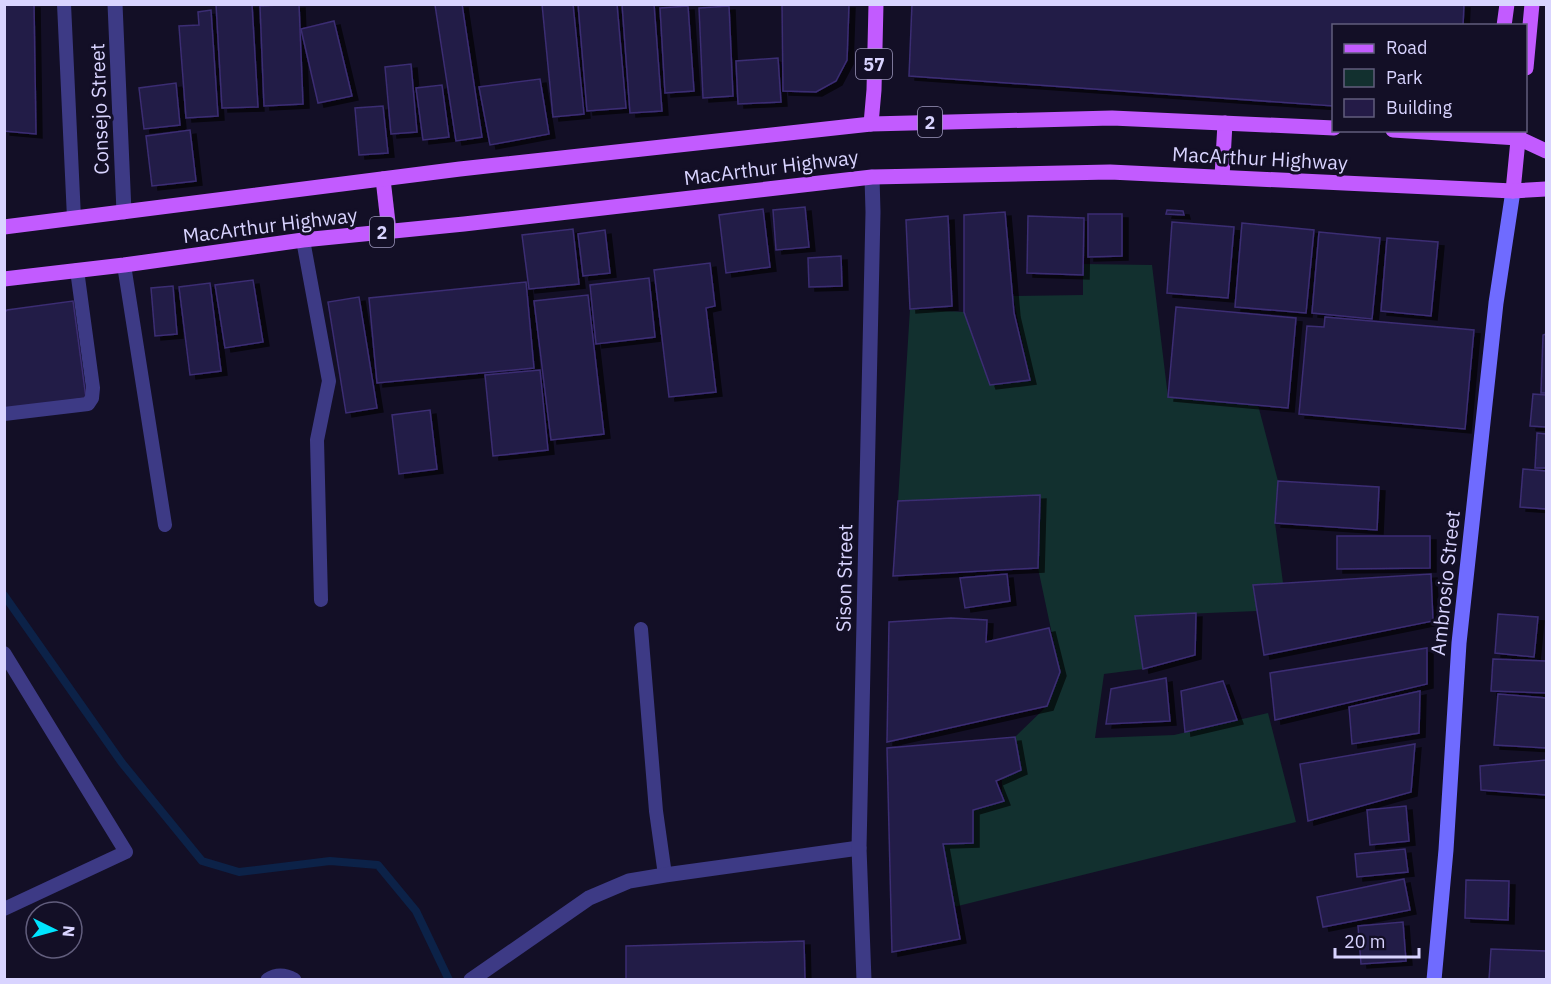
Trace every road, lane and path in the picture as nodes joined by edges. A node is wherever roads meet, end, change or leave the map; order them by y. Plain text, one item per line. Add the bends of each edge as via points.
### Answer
1 (64, 4) edge
2 (115, 4) edge
3 (876, 4) edge
4 (1507, 4) edge
5 (1532, 4) edge
6 (1504, 24) edge
7 (1527, 57) edge
8 (1225, 123) junction
9 (871, 124) junction
10 (1332, 128) edge
11 (1456, 132) edge
12 (1519, 134) edge
13 (1546, 151) edge
14 (872, 177) junction
15 (1222, 177) junction
16 (383, 179) junction
17 (1546, 189) edge
18 (1513, 191) junction
19 (124, 212) junction
20 (74, 218) junction
21 (4, 227) edge
22 (389, 231) junction
23 (303, 240) junction
24 (124, 265) junction
25 (77, 270) junction
26 (4, 279) edge
27 (4, 414) edge
28 (165, 525) dead end
29 (321, 600) dead end
30 (641, 629) dead end
31 (4, 653) edge
32 (859, 848) junction
33 (665, 874) junction
34 (4, 909) edge
35 (268, 980) edge
36 (294, 980) edge
37 (471, 980) edge
38 (864, 980) edge
39 (1434, 980) edge

1 - 20 lane
2 - 19 street, Consejo Street
3 - 9 main road, 57
4 - 6 main road
5 - 7 main road
8 - 9 main road, MacArthur Highway / 2 via 1112,118
8 - 10 main road, MacArthur Highway / 2
8 - 15 main road
9 - 16 main road, MacArthur Highway / 2
11 - 12 main road
12 - 13 main road
12 - 18 main road
14 - 15 main road, MacArthur Highway / 2 via 1110,172
14 - 22 main road, MacArthur Highway / 2
14 - 32 street, Sison Street
15 - 18 main road, MacArthur Highway / 2
16 - 19 main road, MacArthur Highway / 2
16 - 22 main road
17 - 18 main road, MacArthur Highway / 2
18 - 39 main road, Ambrosio Street via 1496,303 1459,643
19 - 20 main road, MacArthur Highway / 2
20 - 21 main road, MacArthur Highway / 2
22 - 23 main road, MacArthur Highway / 2
23 - 24 main road, MacArthur Highway / 2
23 - 29 lane via 329,381 317,440
24 - 25 main road, MacArthur Highway / 2
24 - 28 lane
25 - 26 main road, MacArthur Highway / 2
25 - 27 lane via 92,398 88,404
30 - 33 lane
31 - 34 lane via 126,852
32 - 33 street
32 - 38 street, Sison Street
33 - 37 street via 629,881 589,898
35 - 36 street via 284,975

